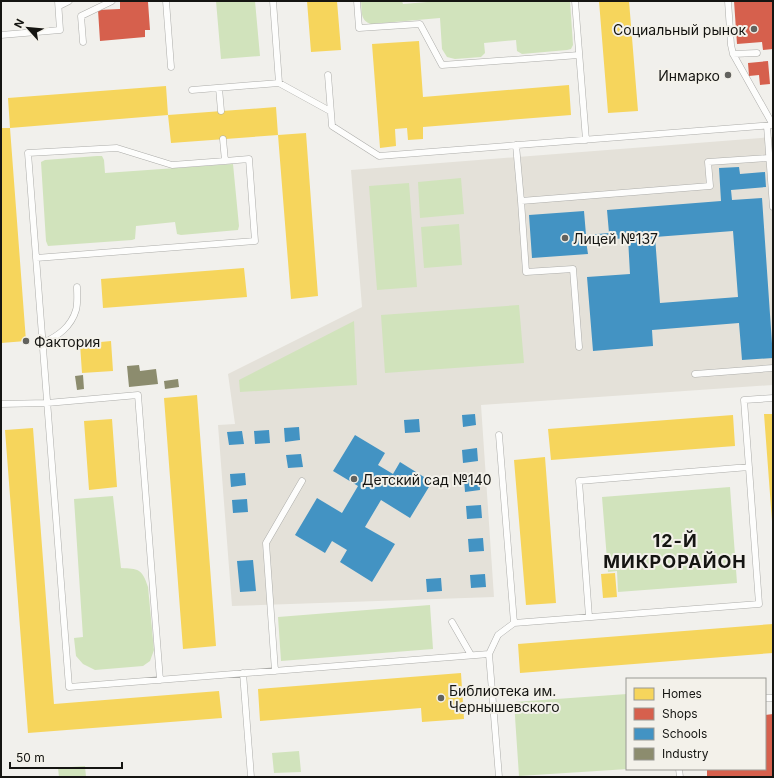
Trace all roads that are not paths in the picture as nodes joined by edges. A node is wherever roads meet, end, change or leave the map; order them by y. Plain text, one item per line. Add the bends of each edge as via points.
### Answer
1 (69, 1) edge
2 (112, 1) edge
3 (166, 1) edge
4 (273, 1) edge
5 (356, 1) edge
6 (575, 1) edge
7 (728, 1) edge
8 (59, 3) edge
9 (1, 35) edge
10 (83, 42) dead end
11 (757, 53) dead end
12 (579, 54) junction
13 (733, 54) junction
14 (171, 67) dead end
15 (328, 75) dead end
16 (279, 83) junction
17 (219, 88) junction
18 (192, 90) dead end
19 (221, 111) dead end
20 (330, 112) junction
21 (771, 126) edge
22 (223, 139) dead end
23 (586, 140) junction
24 (516, 145) junction
25 (769, 158) junction
26 (225, 161) junction
27 (521, 201) junction
28 (773, 207) edge
29 (36, 258) junction
30 (78, 287) dead end
31 (42, 343) junction
32 (578, 347) dead end
33 (773, 368) edge
34 (695, 374) dead end
35 (773, 398) edge
36 (47, 403) junction
37 (1, 404) edge
38 (499, 434) dead end
39 (749, 467) junction
40 (302, 481) dead end
41 (589, 617) junction
42 (452, 622) dead end
43 (514, 623) junction
44 (489, 654) junction
45 (471, 655) junction
46 (275, 671) junction
47 (243, 673) junction
48 (160, 680) junction
49 (251, 777) edge
50 (499, 777) edge

1 - 8 lane
2 - 10 lane via 81,16
3 - 14 lane
4 - 16 lane
5 - 12 lane via 358,28 420,24 442,65
6 - 12 lane
7 - 13 lane
8 - 9 lane via 60,30
11 - 13 lane
12 - 23 lane
13 - 21 lane
15 - 20 lane
16 - 17 lane
16 - 20 lane
17 - 18 lane
17 - 19 lane
20 - 24 lane via 332,126 379,156
21 - 23 lane
21 - 25 lane
22 - 26 lane
23 - 24 lane
24 - 27 lane
25 - 27 lane via 708,162 710,186
25 - 28 lane
26 - 29 lane via 172,165 117,148 28,152
26 - 29 lane via 249,159 255,241
27 - 32 lane via 526,272 573,269
29 - 31 lane
30 - 31 lane via 76,310 67,327 56,337
31 - 36 lane
33 - 34 lane
35 - 39 lane via 744,400
36 - 37 lane
36 - 48 lane via 69,687
36 - 48 lane via 138,395
38 - 43 lane
39 - 41 lane via 579,481
39 - 41 lane via 759,604
40 - 46 lane via 266,543
41 - 43 lane
42 - 45 lane
43 - 44 lane via 498,635
44 - 45 lane
44 - 50 lane
45 - 46 lane
46 - 47 lane
47 - 48 lane
47 - 49 lane

